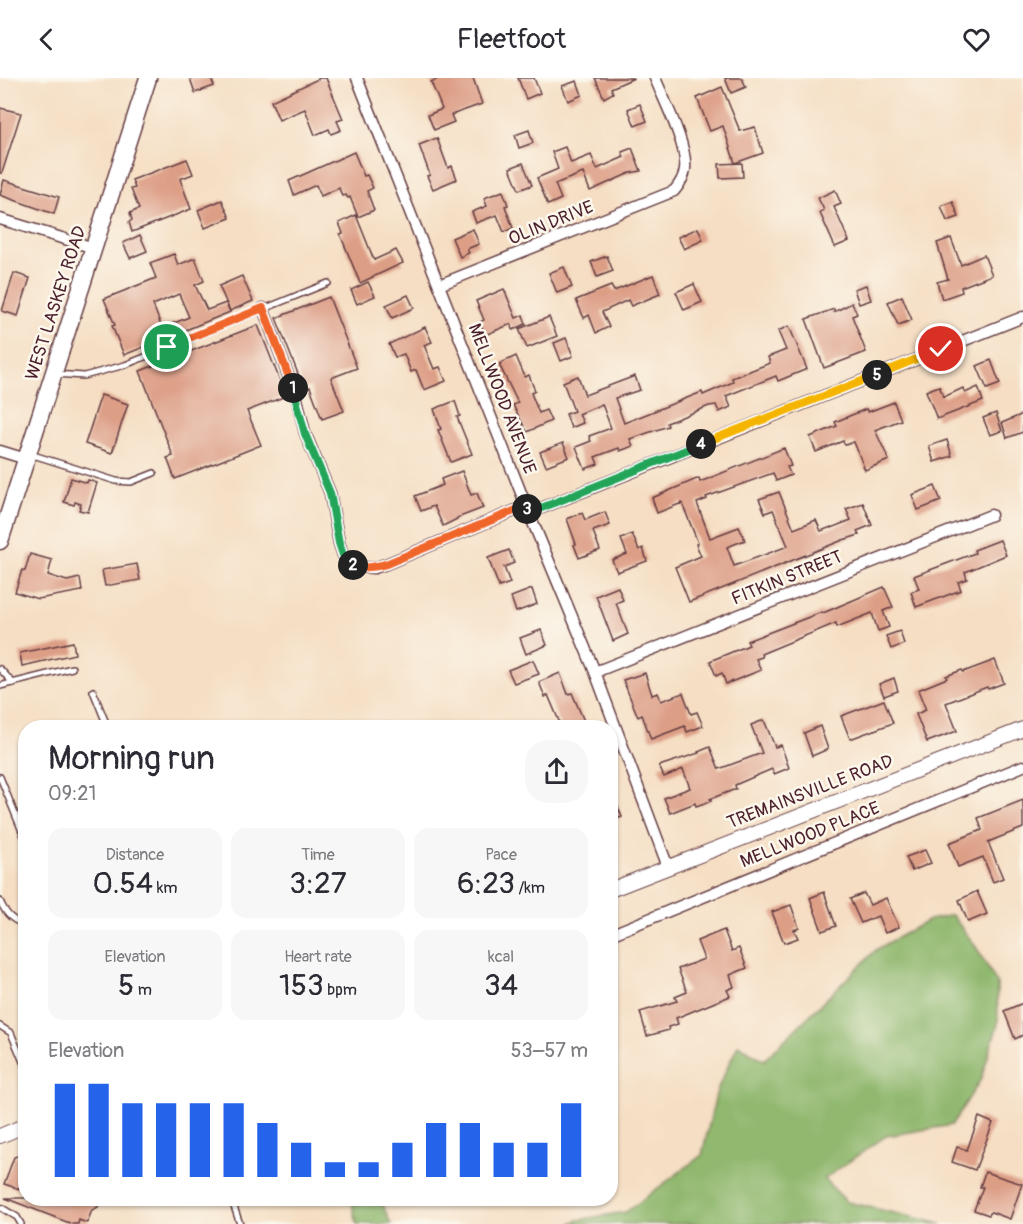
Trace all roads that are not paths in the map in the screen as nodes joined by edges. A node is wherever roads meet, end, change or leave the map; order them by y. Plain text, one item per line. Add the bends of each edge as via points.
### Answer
1 (148, 78) edge
2 (357, 78) edge
3 (655, 78) edge
4 (0, 219) edge
5 (94, 248) junction
6 (328, 283) dead end
7 (440, 285) junction
8 (263, 308) junction
9 (1023, 316) edge
10 (53, 374) junction
11 (0, 451) edge
12 (27, 456) junction
13 (154, 473) dead end
14 (528, 509) junction
15 (991, 515) dead end
16 (0, 541) edge
17 (72, 668) dead end
18 (0, 669) edge
19 (595, 672) junction
20 (13, 682) junction
21 (0, 686) edge
22 (93, 691) dead end
23 (105, 720) edge
24 (613, 720) edge
25 (1023, 729) edge
26 (618, 733) edge
27 (1023, 766) edge
28 (0, 777) edge
29 (18, 821) edge
30 (668, 867) junction
31 (618, 887) edge
32 (0, 901) edge
33 (18, 923) edge
34 (618, 932) edge
35 (0, 1026) edge
36 (18, 1050) edge
37 (18, 1128) edge
38 (0, 1136) edge
39 (234, 1206) edge
40 (0, 1207) edge
41 (21, 1224) edge
42 (240, 1224) edge

1 - 5 main road, WEST LASKEY ROAD
2 - 7 street, MELLWOOD AVENUE
3 - 7 street, OLIN DRIVE via 684,159 684,175 675,191
4 - 5 street
5 - 10 main road, WEST LASKEY ROAD
6 - 8 lane
7 - 14 street, MELLWOOD AVENUE
8 - 10 lane via 125,365 84,376
8 - 14 street via 297,399 305,434 330,493 339,543 350,564 386,564
9 - 14 street
10 - 12 main road, WEST LASKEY ROAD
11 - 12 street
12 - 13 lane via 116,481 131,482
12 - 16 main road, WEST LASKEY ROAD
14 - 19 street, MELLWOOD AVENUE
15 - 19 street, FITKIN STREET
17 - 20 lane
18 - 20 lane
19 - 24 street, MELLWOOD AVENUE
20 - 21 lane
22 - 23 lane
25 - 30 street, TREMAINSVILLE ROAD
26 - 30 street, MELLWOOD AVENUE
27 - 34 street, MELLWOOD PLACE
28 - 29 lane
30 - 31 street, TREMAINSVILLE ROAD
32 - 33 lane via 5,912
35 - 36 lane via 11,1033
37 - 38 street
39 - 42 lane
40 - 41 lane

